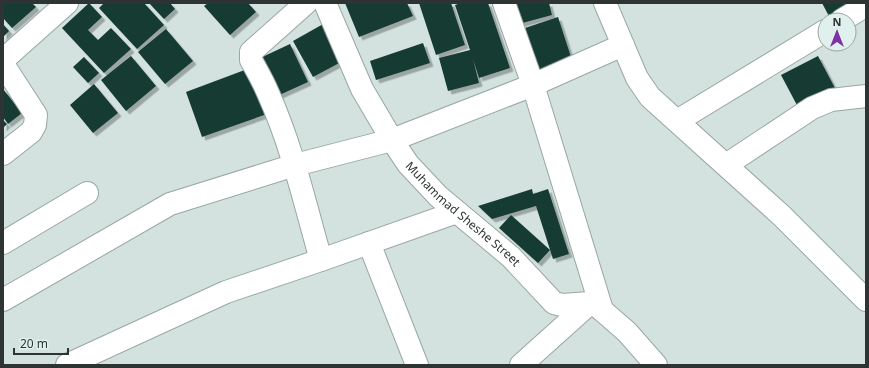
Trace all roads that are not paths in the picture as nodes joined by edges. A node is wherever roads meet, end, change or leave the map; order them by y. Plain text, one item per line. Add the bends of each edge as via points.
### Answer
1 (68, 3) edge
2 (306, 3) edge
3 (325, 3) edge
4 (504, 3) edge
5 (604, 3) edge
6 (817, 35) edge
7 (623, 45) junction
8 (3, 60) edge
9 (3, 64) edge
10 (533, 85) junction
11 (866, 96) edge
12 (677, 121) junction
13 (392, 140) junction
14 (3, 154) edge
15 (295, 165) junction
16 (726, 165) junction
17 (87, 193) dead end
18 (457, 212) junction
19 (3, 243) edge
20 (369, 243) junction
21 (321, 260) junction
22 (863, 290) edge
23 (3, 300) edge
24 (596, 306) junction
25 (67, 365) edge
26 (417, 365) edge
27 (521, 365) edge
28 (656, 365) edge

1 - 8 street
2 - 15 street via 250,55 268,91
3 - 13 street, Muhammad Sheshe Street via 362,90
4 - 10 street
5 - 7 street
6 - 12 street
7 - 10 street
7 - 12 street via 637,78 650,97
9 - 14 street via 36,115 31,132
10 - 13 street
10 - 24 street
11 - 16 street via 831,100 817,105
12 - 16 street
13 - 15 street
13 - 18 street, Muhammad Sheshe Street via 408,164
15 - 21 street
15 - 23 street via 165,207
16 - 22 street
17 - 19 street
18 - 20 street
18 - 24 street, Muhammad Sheshe Street via 511,257 554,303
20 - 21 street
20 - 26 street
21 - 25 street via 226,292
24 - 27 street
24 - 28 street via 627,332

